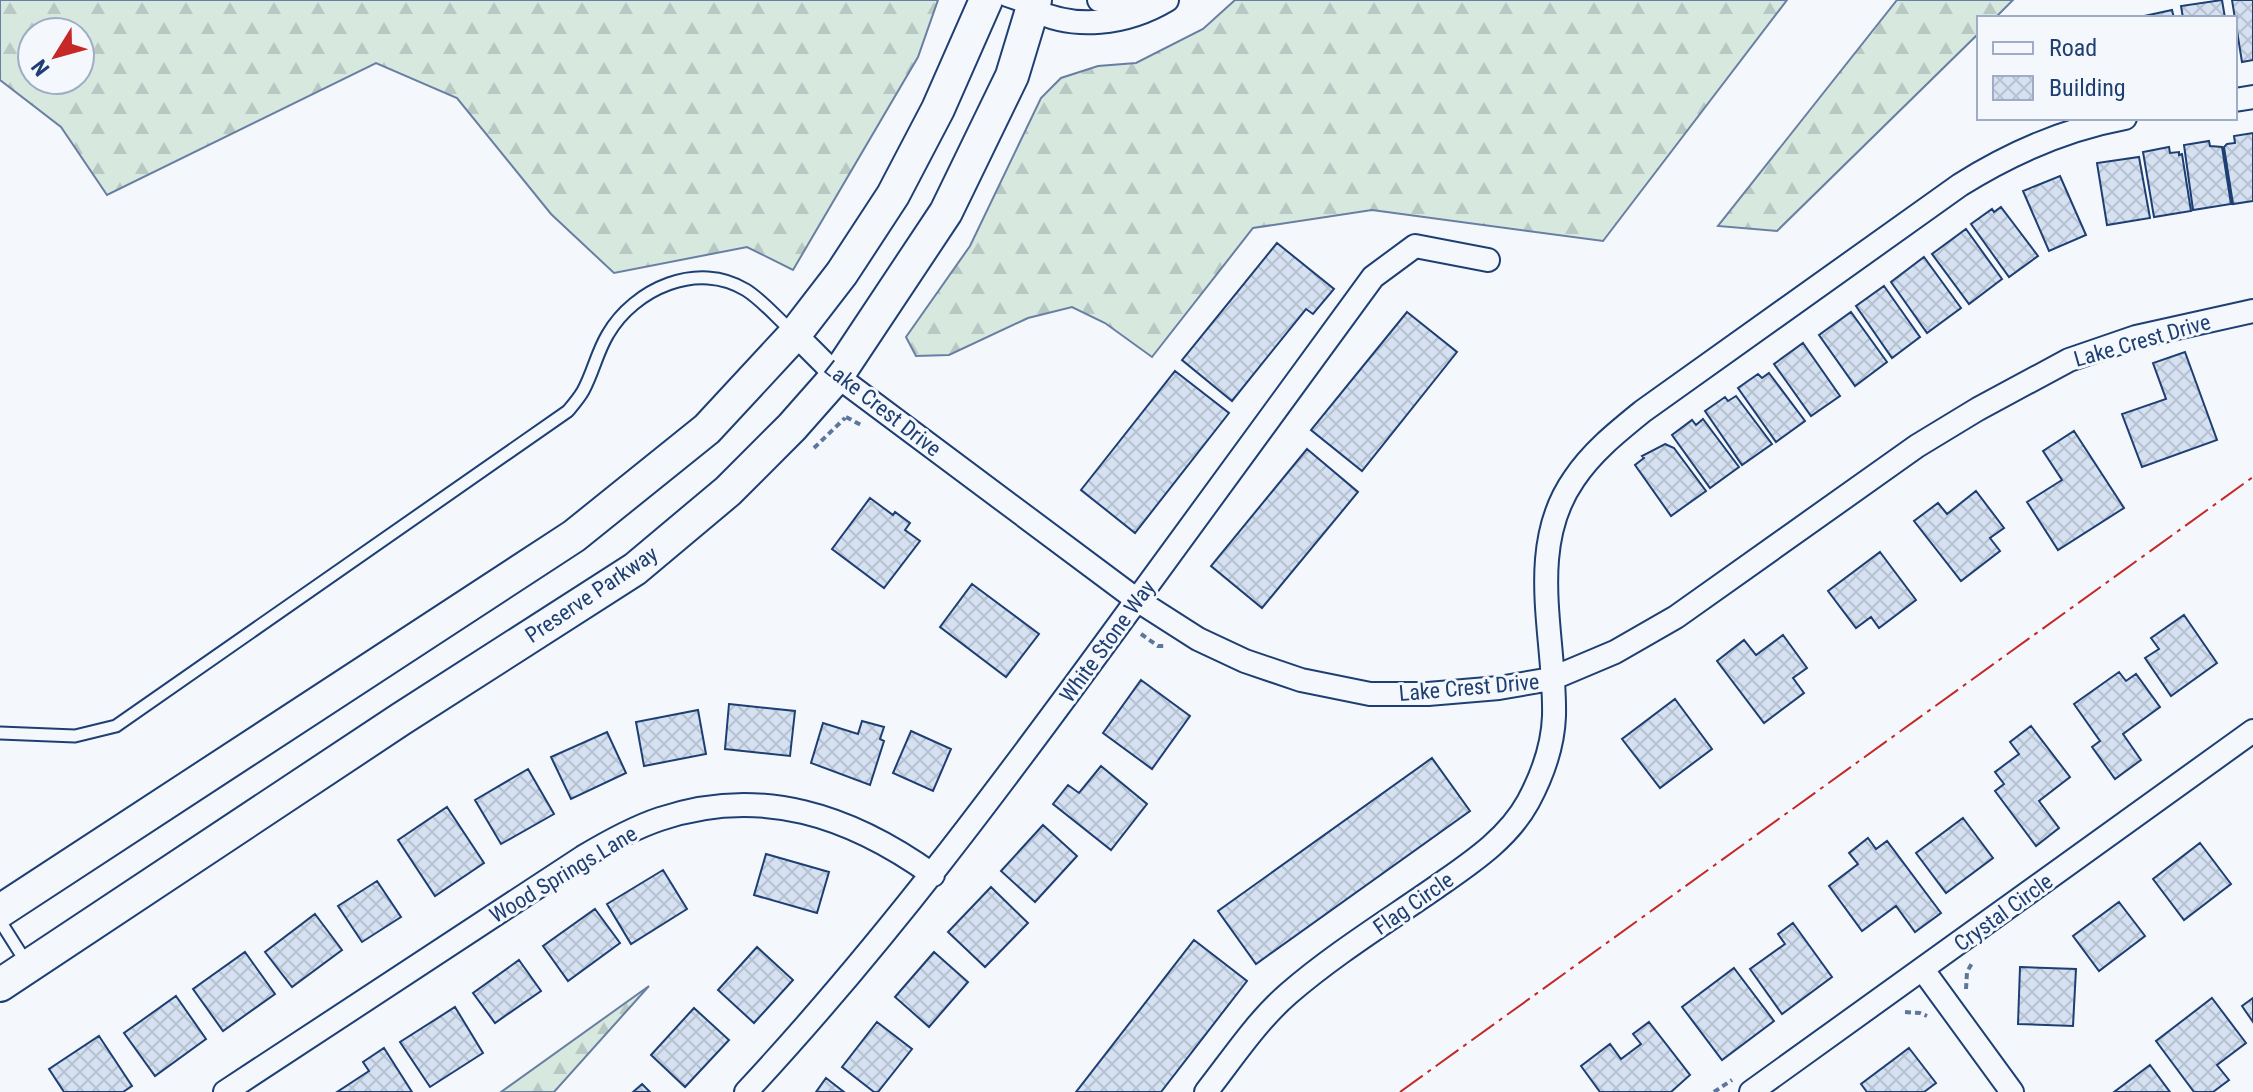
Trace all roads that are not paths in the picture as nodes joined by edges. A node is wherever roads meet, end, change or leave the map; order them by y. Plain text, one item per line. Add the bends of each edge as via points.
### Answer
1 (986, 0) edge
2 (1099, 0) edge
3 (1024, 3) edge
4 (1158, 5) edge
5 (2114, 120) edge
6 (1488, 260) dead end
7 (2253, 311) edge
8 (795, 334) junction
9 (837, 376) junction
10 (1137, 600) junction
11 (1551, 679) junction
12 (2253, 731) edge
13 (0, 733) edge
14 (933, 875) junction
15 (0, 911) edge
16 (0, 921) edge
17 (29, 966) junction
18 (1923, 970) junction
19 (0, 985) edge
20 (225, 1092) edge
21 (746, 1092) edge
22 (1206, 1092) edge
23 (1751, 1092) edge
24 (2012, 1092) edge

1 - 8 street via 893,195
2 - 4 street
3 - 4 street via 1052,20 1078,24
3 - 9 street, Preserve Parkway via 1012,76 946,212
5 - 11 street, Flag Circle via 2043,142 1973,176 1600,446 1559,505 1551,537 1545,582
6 - 10 street, White Stone Way via 1415,246 1373,277
7 - 11 street, Lake Crest Drive via 2136,337 2069,360 1917,446 1676,617 1615,652
8 - 9 street, Lake Crest Drive
8 - 13 lane via 745,290 713,277 684,278 650,293 627,309 608,333 583,392 568,411 125,720 75,736
8 - 15 street via 707,429 574,536
9 - 10 street, Lake Crest Drive
9 - 17 street, Preserve Parkway via 728,491 635,569
10 - 11 street, Lake Crest Drive via 1245,661 1301,680 1370,694 1456,692
10 - 14 street, White Stone Way
11 - 22 street, Flag Circle via 1550,747 1526,805 1510,828 1481,855 1286,995
12 - 18 street, Crystal Circle
14 - 20 street, Wood Springs Lane via 862,831 780,806 739,804 662,818 583,857
14 - 21 street, White Stone Way
16 - 17 lane
17 - 19 street, Preserve Parkway
18 - 23 street, Crystal Circle
18 - 24 street

